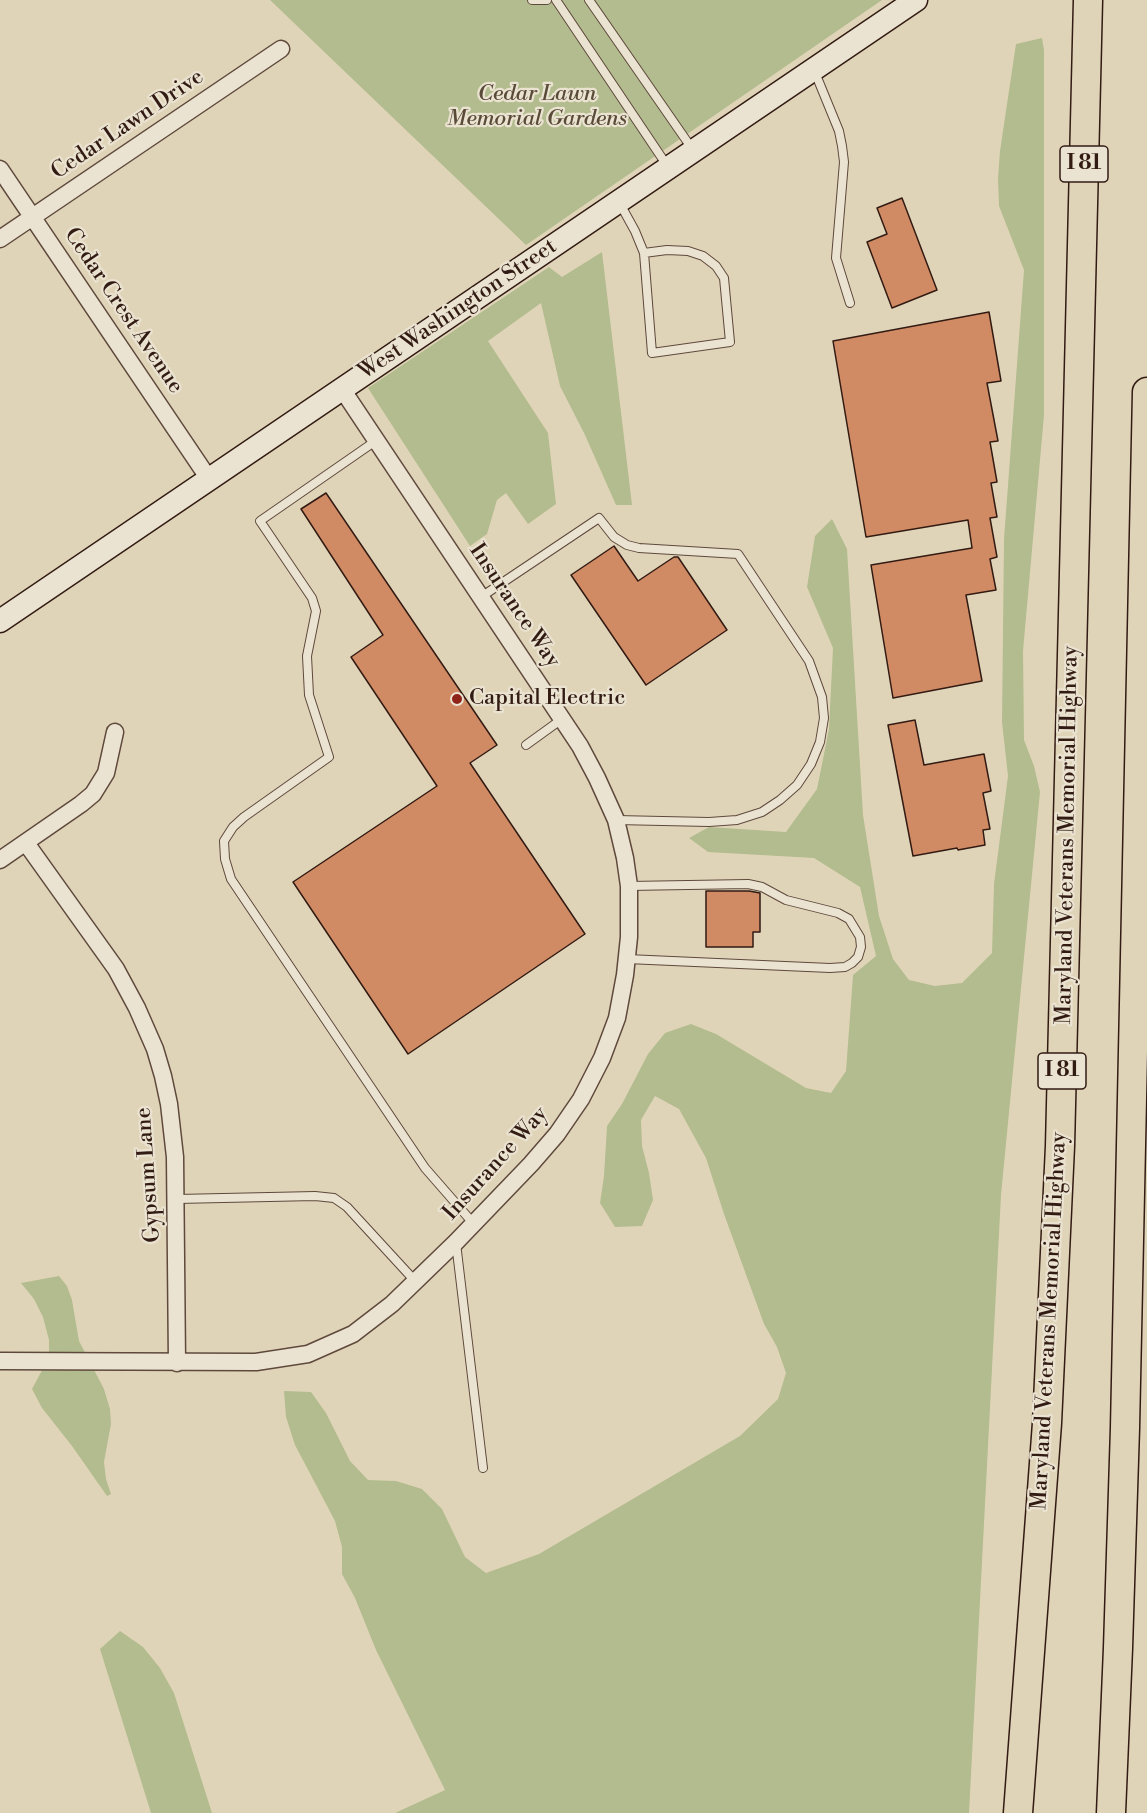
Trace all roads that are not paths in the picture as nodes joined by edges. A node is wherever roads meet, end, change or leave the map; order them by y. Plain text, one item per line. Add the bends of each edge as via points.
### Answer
1 (532, 0) edge
2 (547, 0) edge
3 (556, 0) edge
4 (589, 0) edge
5 (916, 0) edge
6 (1088, 0) edge
7 (281, 49) dead end
8 (813, 70) junction
9 (694, 151) junction
10 (669, 168) junction
11 (0, 169) edge
12 (619, 201) junction
13 (32, 217) junction
14 (0, 239) edge
15 (644, 253) junction
16 (850, 303) dead end
17 (342, 389) junction
18 (1147, 392) edge
19 (377, 440) junction
20 (209, 479) junction
21 (481, 597) junction
22 (0, 621) edge
23 (562, 719) junction
24 (115, 732) dead end
25 (526, 745) dead end
26 (616, 820) junction
27 (26, 843) junction
28 (0, 860) edge
29 (629, 886) junction
30 (627, 959) junction
31 (177, 1199) junction
32 (473, 1223) junction
33 (456, 1242) junction
34 (415, 1281) junction
35 (0, 1361) edge
36 (177, 1363) junction
37 (483, 1468) dead end
38 (1018, 1813) edge
39 (1111, 1813) edge

1 - 2 lane
3 - 10 lane
4 - 9 lane
5 - 8 main road, West Washington Street
6 - 38 highway, Maryland Veterans Memorial Highway / I 81 via 1060,1146 1047,1423
7 - 13 street, Cedar Lawn Drive
8 - 9 main road, West Washington Street
8 - 16 lane via 842,146 836,258
9 - 10 main road, West Washington Street
10 - 12 main road, West Washington Street
11 - 13 street, Cedar Crest Avenue
12 - 15 lane
12 - 17 main road, West Washington Street
13 - 14 street, Cedar Lawn Drive
13 - 20 street, Cedar Crest Avenue
15 - 15 lane via 688,251 716,266 723,278 730,342 652,353
17 - 19 street, Insurance Way
17 - 20 main road, West Washington Street
18 - 39 highway via 1125,1428
19 - 21 street, Insurance Way
19 - 32 lane via 260,521 312,598 316,611 307,656 309,695 329,757 233,827 224,841 225,859 231,879 425,1168
20 - 22 main road, West Washington Street
21 - 23 street, Insurance Way
21 - 26 lane via 599,518 614,537 627,545 738,554 809,661 822,697 820,741 811,764 780,800 762,812 737,820
23 - 25 lane
23 - 26 street, Insurance Way via 593,770
24 - 27 street via 106,773 93,794
26 - 29 street, Insurance Way
27 - 28 street
27 - 31 street, Gypsum Lane via 116,969 137,1008 163,1076 169,1104
29 - 30 street, Insurance Way
29 - 30 lane via 762,886 786,900 849,919 860,937 861,947 852,963 830,968
30 - 32 street, Insurance Way via 617,1018 581,1098 557,1134
31 - 34 lane via 333,1198 347,1207
31 - 36 street, Gypsum Lane
32 - 33 street, Insurance Way
33 - 34 street, Insurance Way
33 - 37 lane
34 - 36 street, Insurance Way via 353,1334 308,1354 256,1362
35 - 36 street, Insurance Way

